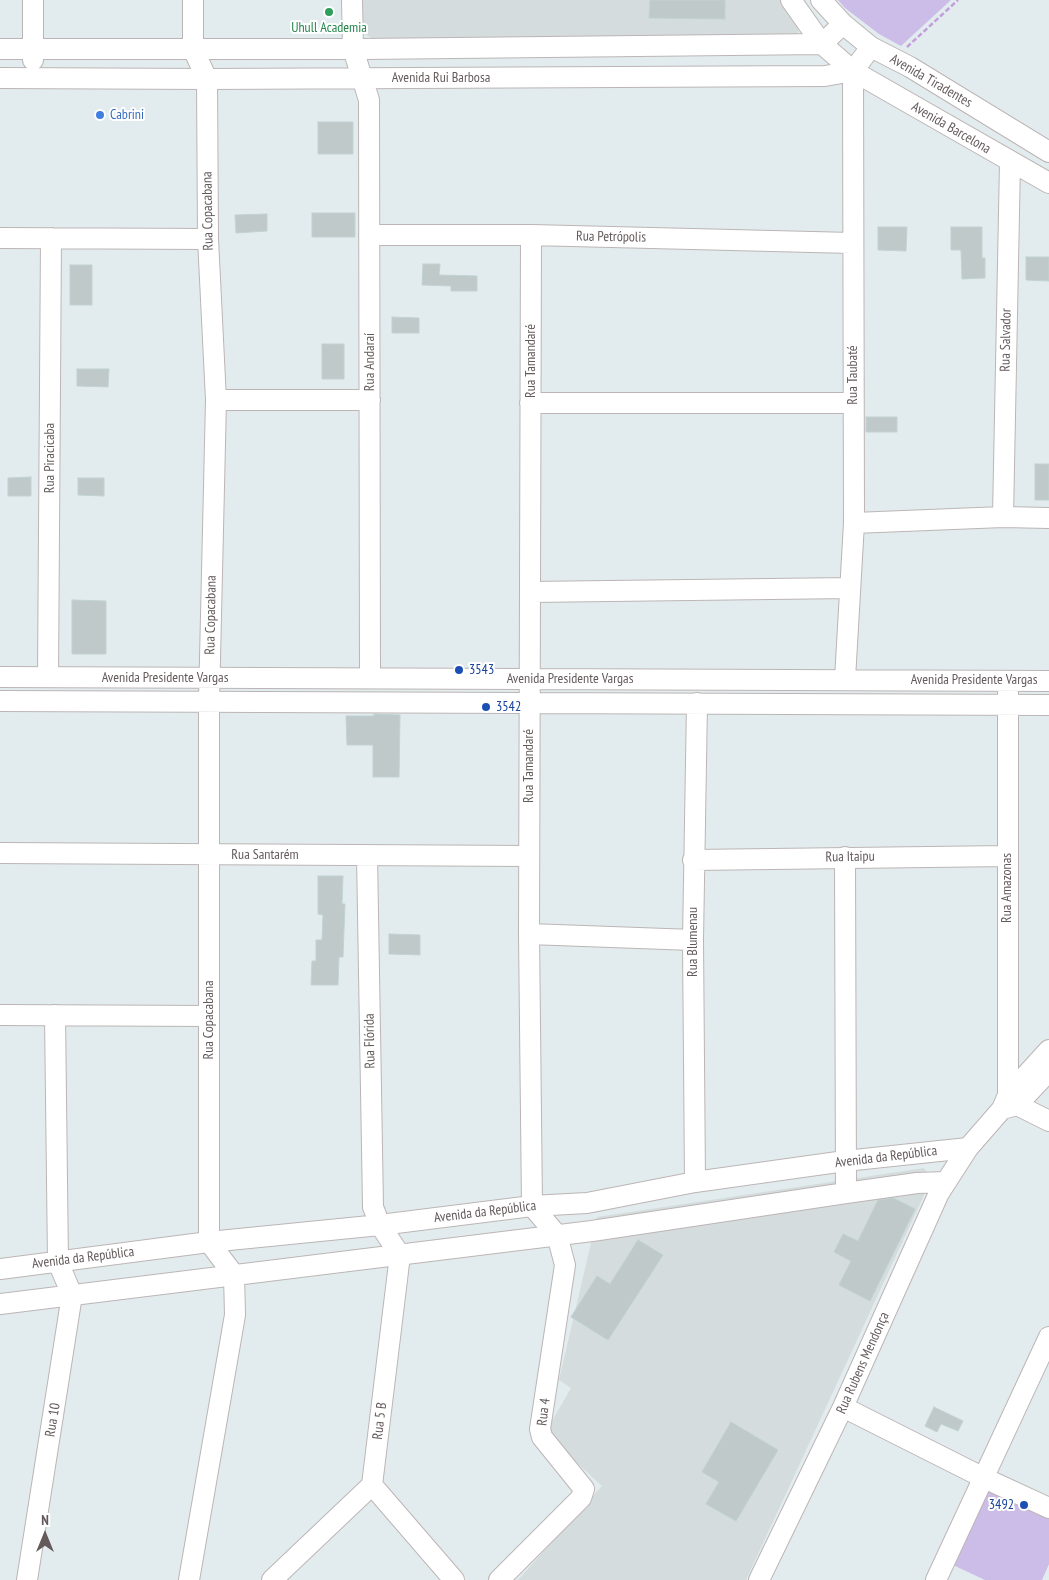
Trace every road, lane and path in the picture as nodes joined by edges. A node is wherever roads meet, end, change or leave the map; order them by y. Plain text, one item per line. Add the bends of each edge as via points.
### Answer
1 (33, 0) edge
2 (193, 0) edge
3 (352, 0) edge
4 (791, 0) edge
5 (821, 0) edge
6 (958, 0) edge
7 (843, 24) junction
8 (822, 44) junction
9 (870, 47) junction
10 (0, 49) edge
11 (33, 49) junction
12 (193, 49) junction
13 (353, 49) junction
14 (892, 58) junction
15 (853, 71) junction
16 (0, 78) edge
17 (33, 78) junction
18 (361, 78) junction
19 (207, 80) junction
20 (1049, 152) edge
21 (1010, 162) junction
22 (1049, 183) edge
23 (370, 235) junction
24 (531, 235) junction
25 (0, 238) edge
26 (51, 238) junction
27 (208, 239) junction
28 (852, 243) junction
29 (216, 400) junction
30 (370, 400) junction
31 (530, 403) junction
32 (853, 403) junction
33 (1003, 517) junction
34 (1049, 518) edge
35 (854, 524) junction
36 (850, 588) junction
37 (530, 592) junction
38 (0, 677) edge
39 (48, 677) junction
40 (209, 678) junction
41 (370, 678) junction
42 (530, 678) junction
43 (845, 679) junction
44 (1008, 681) junction
45 (1049, 681) edge
46 (0, 702) edge
47 (209, 702) junction
48 (529, 702) junction
49 (697, 703) junction
50 (1049, 705) edge
51 (1007, 706) junction
52 (0, 853) edge
53 (209, 854) junction
54 (367, 855) junction
55 (529, 856) junction
56 (1007, 856) junction
57 (845, 857) junction
58 (694, 860) junction
59 (529, 934) junction
60 (693, 940) junction
61 (0, 1015) edge
62 (55, 1015) junction
63 (209, 1016) junction
64 (1049, 1050) edge
65 (1049, 1071) edge
66 (1009, 1103) junction
67 (1049, 1121) edge
68 (968, 1148) junction
69 (845, 1161) junction
70 (695, 1182) junction
71 (946, 1182) junction
72 (846, 1193) junction
73 (532, 1206) junction
74 (380, 1225) junction
75 (557, 1235) junction
76 (209, 1242) junction
77 (400, 1255) junction
78 (58, 1262) junction
79 (0, 1269) edge
80 (234, 1275) junction
81 (72, 1295) junction
82 (0, 1304) edge
83 (1049, 1337) edge
84 (843, 1407) junction
85 (984, 1478) junction
86 (372, 1485) junction
87 (1049, 1508) edge
88 (27, 1580) edge
89 (189, 1580) edge
90 (272, 1580) edge
91 (454, 1580) edge
92 (499, 1580) edge
93 (759, 1580) edge
94 (936, 1580) edge

1 - 11 street
2 - 12 street
3 - 13 street, Rua Andaraí
4 - 8 street
5 - 7 street, Avenida Tiradentes
6 - 14 path
7 - 8 street
7 - 9 street, Avenida Tiradentes
8 - 13 street
8 - 15 street
9 - 14 street, Avenida Tiradentes
9 - 15 street
10 - 11 street
11 - 12 street
11 - 17 street
12 - 13 street
12 - 19 street
13 - 18 street, Rua Andaraí
14 - 20 street, Avenida Tiradentes
15 - 18 street, Avenida Rui Barbosa via 825,76
15 - 21 street, Avenida Barcelona
15 - 28 street, Rua Taubaté
16 - 17 street, Avenida Rui Barbosa
17 - 19 street, Avenida Rui Barbosa
18 - 19 street, Avenida Rui Barbosa
18 - 23 street, Rua Andaraí via 370,100
19 - 27 street, Rua Copacabana
21 - 22 street, Avenida Barcelona
21 - 33 street, Rua Salvador
23 - 24 street, Rua Petrópolis
23 - 30 street, Rua Andaraí
24 - 28 street, Rua Petrópolis
24 - 31 street, Rua Tamandaré
25 - 26 street
26 - 27 street
26 - 39 street, Rua Piracicaba
27 - 29 street, Rua Copacabana
28 - 32 street, Rua Taubaté
29 - 30 street
29 - 40 street, Rua Copacabana
30 - 41 street, Rua Andaraí
31 - 32 street
31 - 37 street, Rua Tamandaré
32 - 35 street, Rua Taubaté
33 - 34 street
33 - 35 street
35 - 36 street, Rua Taubaté
36 - 37 street
36 - 43 street, Rua Taubaté
37 - 42 street, Rua Tamandaré
38 - 39 street, Avenida Presidente Vargas
39 - 40 street, Avenida Presidente Vargas
40 - 41 street, Avenida Presidente Vargas
40 - 47 street, Rua Copacabana
41 - 42 street, Avenida Presidente Vargas
42 - 43 street, Avenida Presidente Vargas
42 - 48 street, Rua Tamandaré
43 - 44 street, Avenida Presidente Vargas
44 - 45 street, Avenida Presidente Vargas
44 - 51 street, Rua Amazonas
46 - 47 street, Avenida Presidente Vargas
47 - 48 street, Avenida Presidente Vargas
47 - 53 street, Rua Copacabana
48 - 49 street, Avenida Presidente Vargas
48 - 55 street, Rua Tamandaré
49 - 51 street, Avenida Presidente Vargas
49 - 58 street, Rua Blumenau
50 - 51 street, Avenida Presidente Vargas
51 - 56 street, Rua Amazonas
52 - 53 street, Rua Santarém
53 - 54 street, Rua Santarém
53 - 63 street, Rua Copacabana
54 - 55 street, Rua Santarém
54 - 74 street, Rua Flórida via 373,1207
55 - 59 street, Rua Tamandaré
56 - 57 street, Rua Itaipu
56 - 66 street, Rua Amazonas
57 - 58 street, Rua Itaipu
57 - 69 street
58 - 60 street, Rua Blumenau
59 - 60 street
59 - 73 street, Rua Tamandaré
60 - 70 street, Rua Blumenau
61 - 62 street
62 - 63 street
62 - 78 street
63 - 76 street, Rua Copacabana
64 - 66 street
65 - 66 street
66 - 67 street
66 - 68 street, Rua Rubens Mendonça
68 - 69 street, Avenida da República
68 - 71 street, Rua Rubens Mendonça
69 - 70 street, Avenida da República
69 - 72 street
70 - 73 street, Avenida da República via 587,1203
71 - 72 street
71 - 84 street, Rua Rubens Mendonça
72 - 75 street
73 - 74 street, Avenida da República
73 - 75 street, Rua 4
74 - 76 street, Avenida da República
74 - 77 street
75 - 77 street
75 - 92 street, Rua 4 via 565,1265 540,1429 542,1437 584,1489 581,1498
76 - 78 street, Avenida da República
76 - 80 street
77 - 80 street
77 - 86 street, Rua 5 B
78 - 79 street, Avenida da República
78 - 81 street
80 - 81 street
80 - 89 street via 235,1315
81 - 82 street
81 - 88 street, Rua 10
83 - 85 street
84 - 85 street
84 - 93 street, Rua Rubens Mendonça
85 - 87 street
85 - 94 street
86 - 90 street
86 - 91 street

